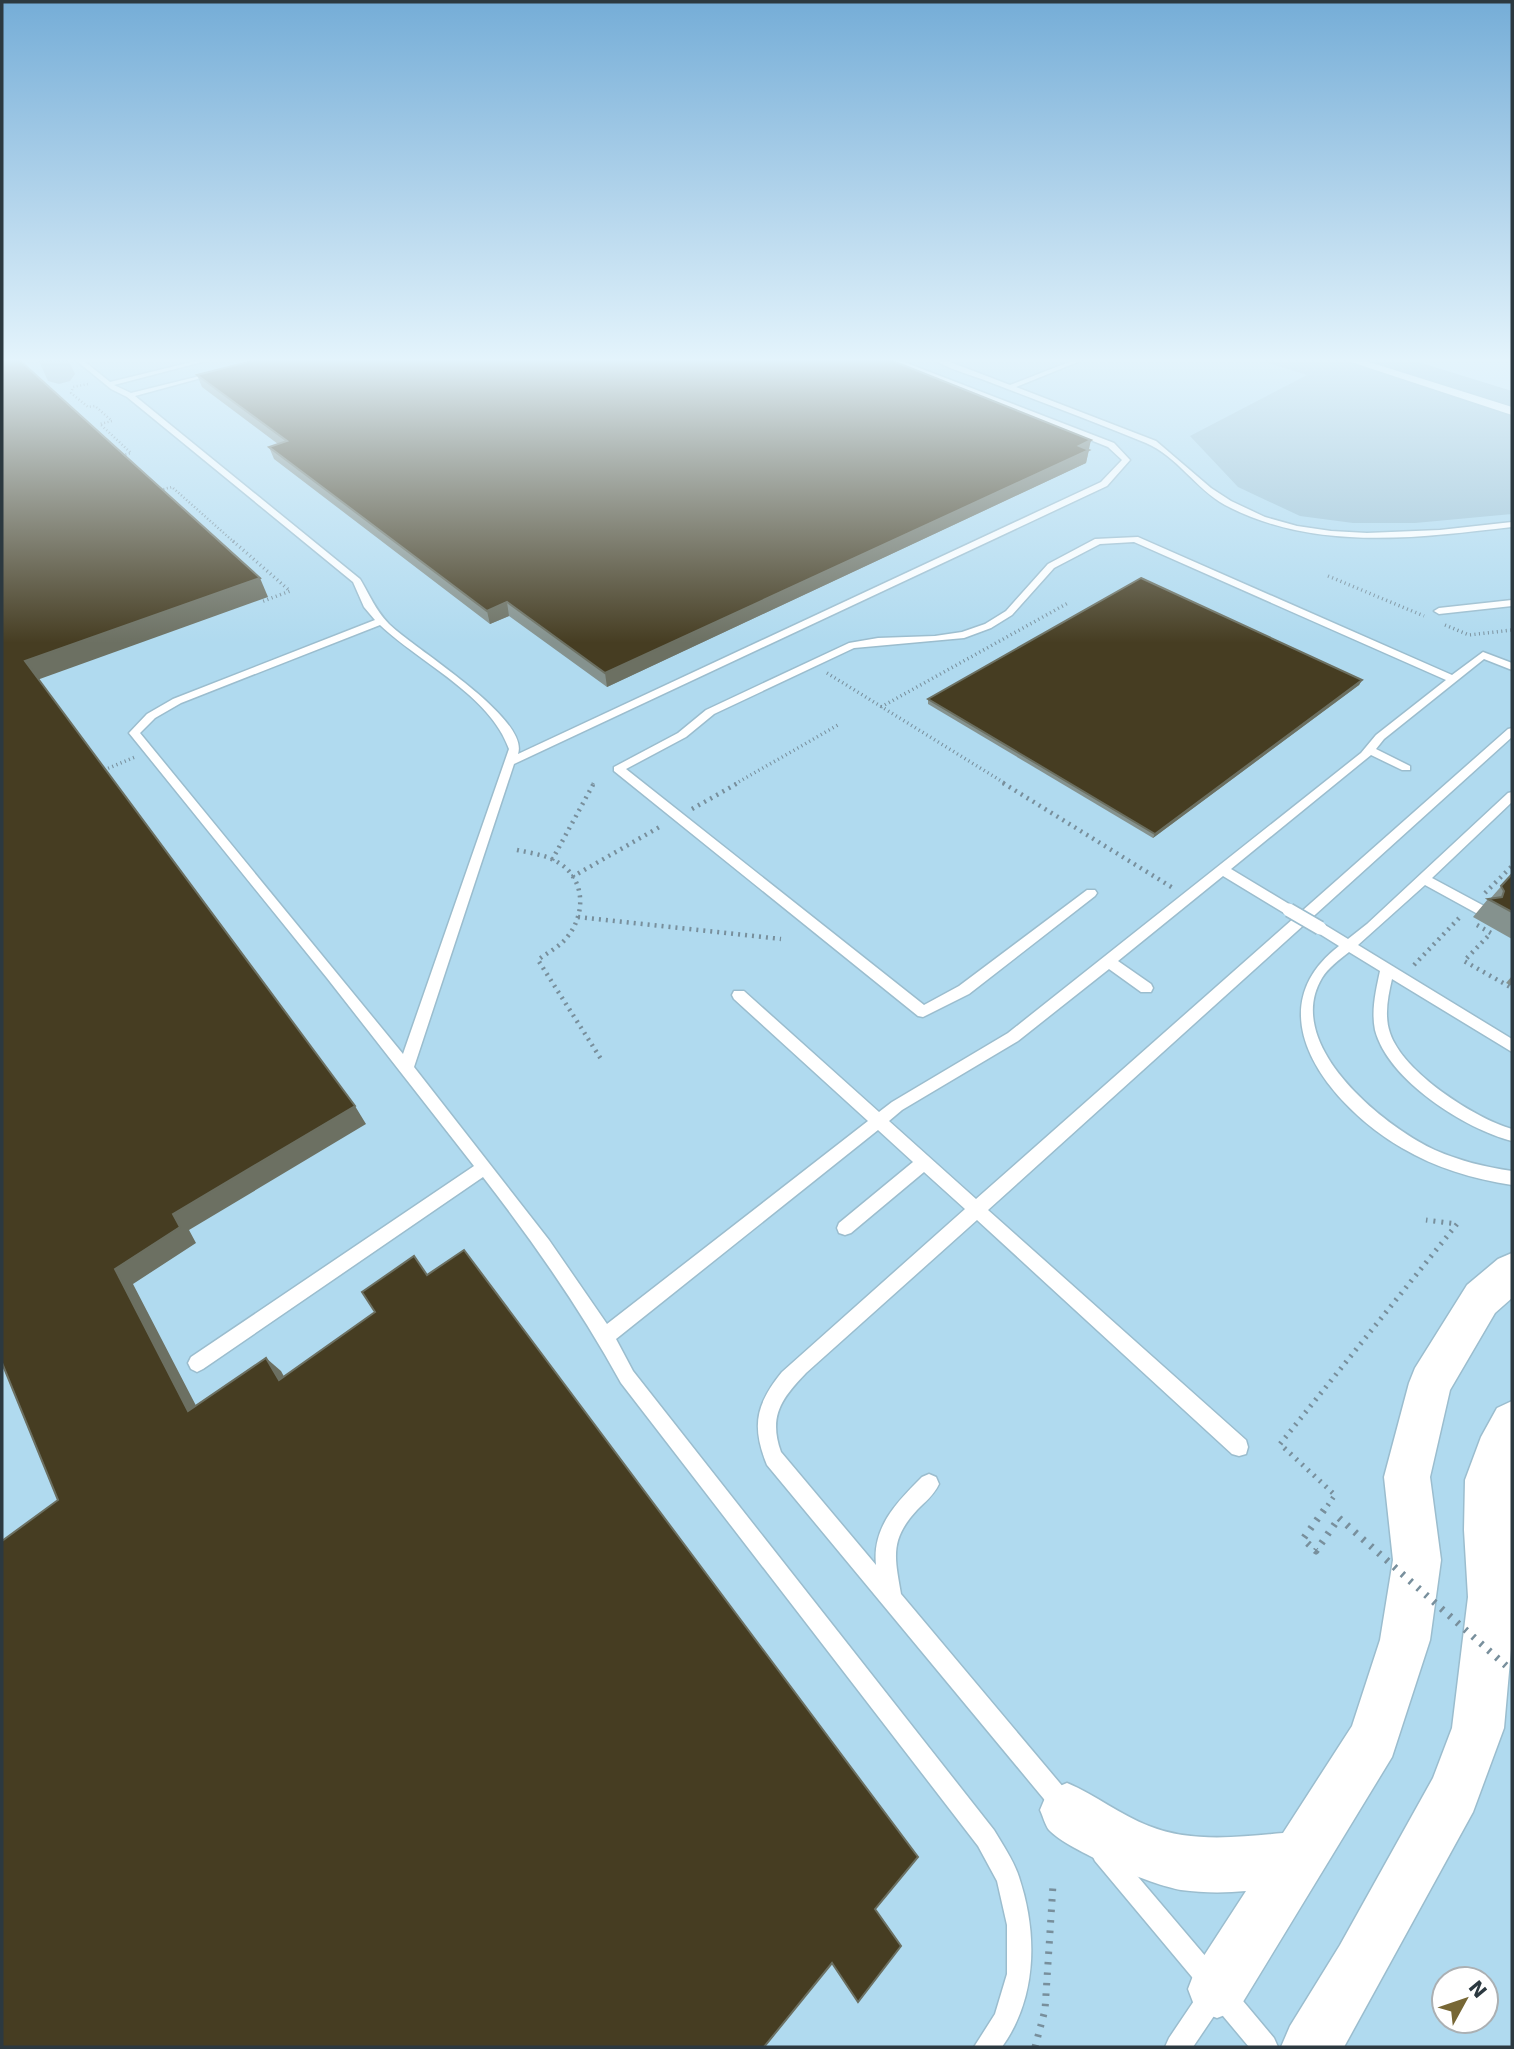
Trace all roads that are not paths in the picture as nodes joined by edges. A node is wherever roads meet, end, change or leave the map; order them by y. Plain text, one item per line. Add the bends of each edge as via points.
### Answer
1 (200, 453) edge
2 (1119, 453) edge
3 (1167, 453) edge
4 (1510, 526) edge
5 (1512, 603) edge
6 (1439, 611) dead end
7 (382, 621) junction
8 (1512, 667) edge
9 (1453, 679) junction
10 (1512, 731) edge
11 (1370, 750) junction
12 (510, 762) junction
13 (1406, 768) dead end
14 (1512, 796) edge
15 (1224, 871) junction
16 (1423, 879) junction
17 (1090, 893) dead end
18 (1481, 909) dead end
19 (1349, 946) junction
20 (1109, 962) junction
21 (1387, 968) junction
22 (1146, 988) dead end
23 (739, 995) dead end
24 (1512, 1046) edge
25 (406, 1068) junction
26 (879, 1121) junction
27 (1512, 1135) edge
28 (925, 1162) junction
29 (484, 1168) junction
30 (1512, 1178) edge
31 (978, 1210) junction
32 (845, 1228) dead end
33 (1512, 1272) edge
34 (606, 1336) junction
35 (197, 1363) dead end
36 (1512, 1423) edge
37 (1239, 1447) dead end
38 (929, 1484) dead end
39 (892, 1599) junction
40 (1067, 1810) junction
41 (1300, 1858) junction
42 (1217, 1989) junction
43 (987, 2047) edge
44 (1178, 2047) edge
45 (1265, 2047) edge
46 (1311, 2047) edge

1 - 7 lane via 357,581
2 - 12 lane via 1126,460 1104,484
3 - 4 lane via 1221,499 1289,526 1377,537
5 - 6 lane
7 - 12 lane via 497,717 513,740
7 - 25 lane via 177,701 134,733
8 - 9 lane via 1483,655
9 - 11 lane
9 - 17 lane via 1135,539 1098,541 1051,566 1009,614 988,626 945,638 852,645 710,712 682,736 618,769 923,1012 964,990
10 - 31 lane
11 - 13 lane
11 - 15 lane
12 - 25 lane
14 - 16 lane
15 - 19 lane, bridge
15 - 20 lane
16 - 18 lane
16 - 19 lane
19 - 21 lane
19 - 30 lane via 1316,976 1307,1003 1311,1037 1328,1072 1361,1109 1403,1140 1452,1164
20 - 22 lane
20 - 26 lane via 1013,1037
21 - 24 lane
21 - 27 lane via 1381,1024 1399,1061 1460,1110
23 - 26 lane
25 - 29 lane
26 - 28 lane
26 - 34 lane
28 - 31 lane
28 - 32 lane
29 - 34 lane via 564,1270
29 - 35 lane
31 - 37 lane
31 - 39 lane via 834,1336 771,1401 766,1430 774,1458
33 - 41 street via 1481,1299 1430,1383 1407,1477 1417,1560 1405,1640 1374,1739
34 - 43 lane via 627,1377 986,1838 1008,1878 1019,1925 1019,1974 1006,2020
36 - 46 street via 1488,1479 1492,1597 1478,1728 1454,1793
38 - 39 lane via 888,1530 886,1572
39 - 40 lane
40 - 41 street via 1105,1836 1178,1862 1223,1865
40 - 42 lane
41 - 42 street
42 - 44 lane
42 - 45 lane

